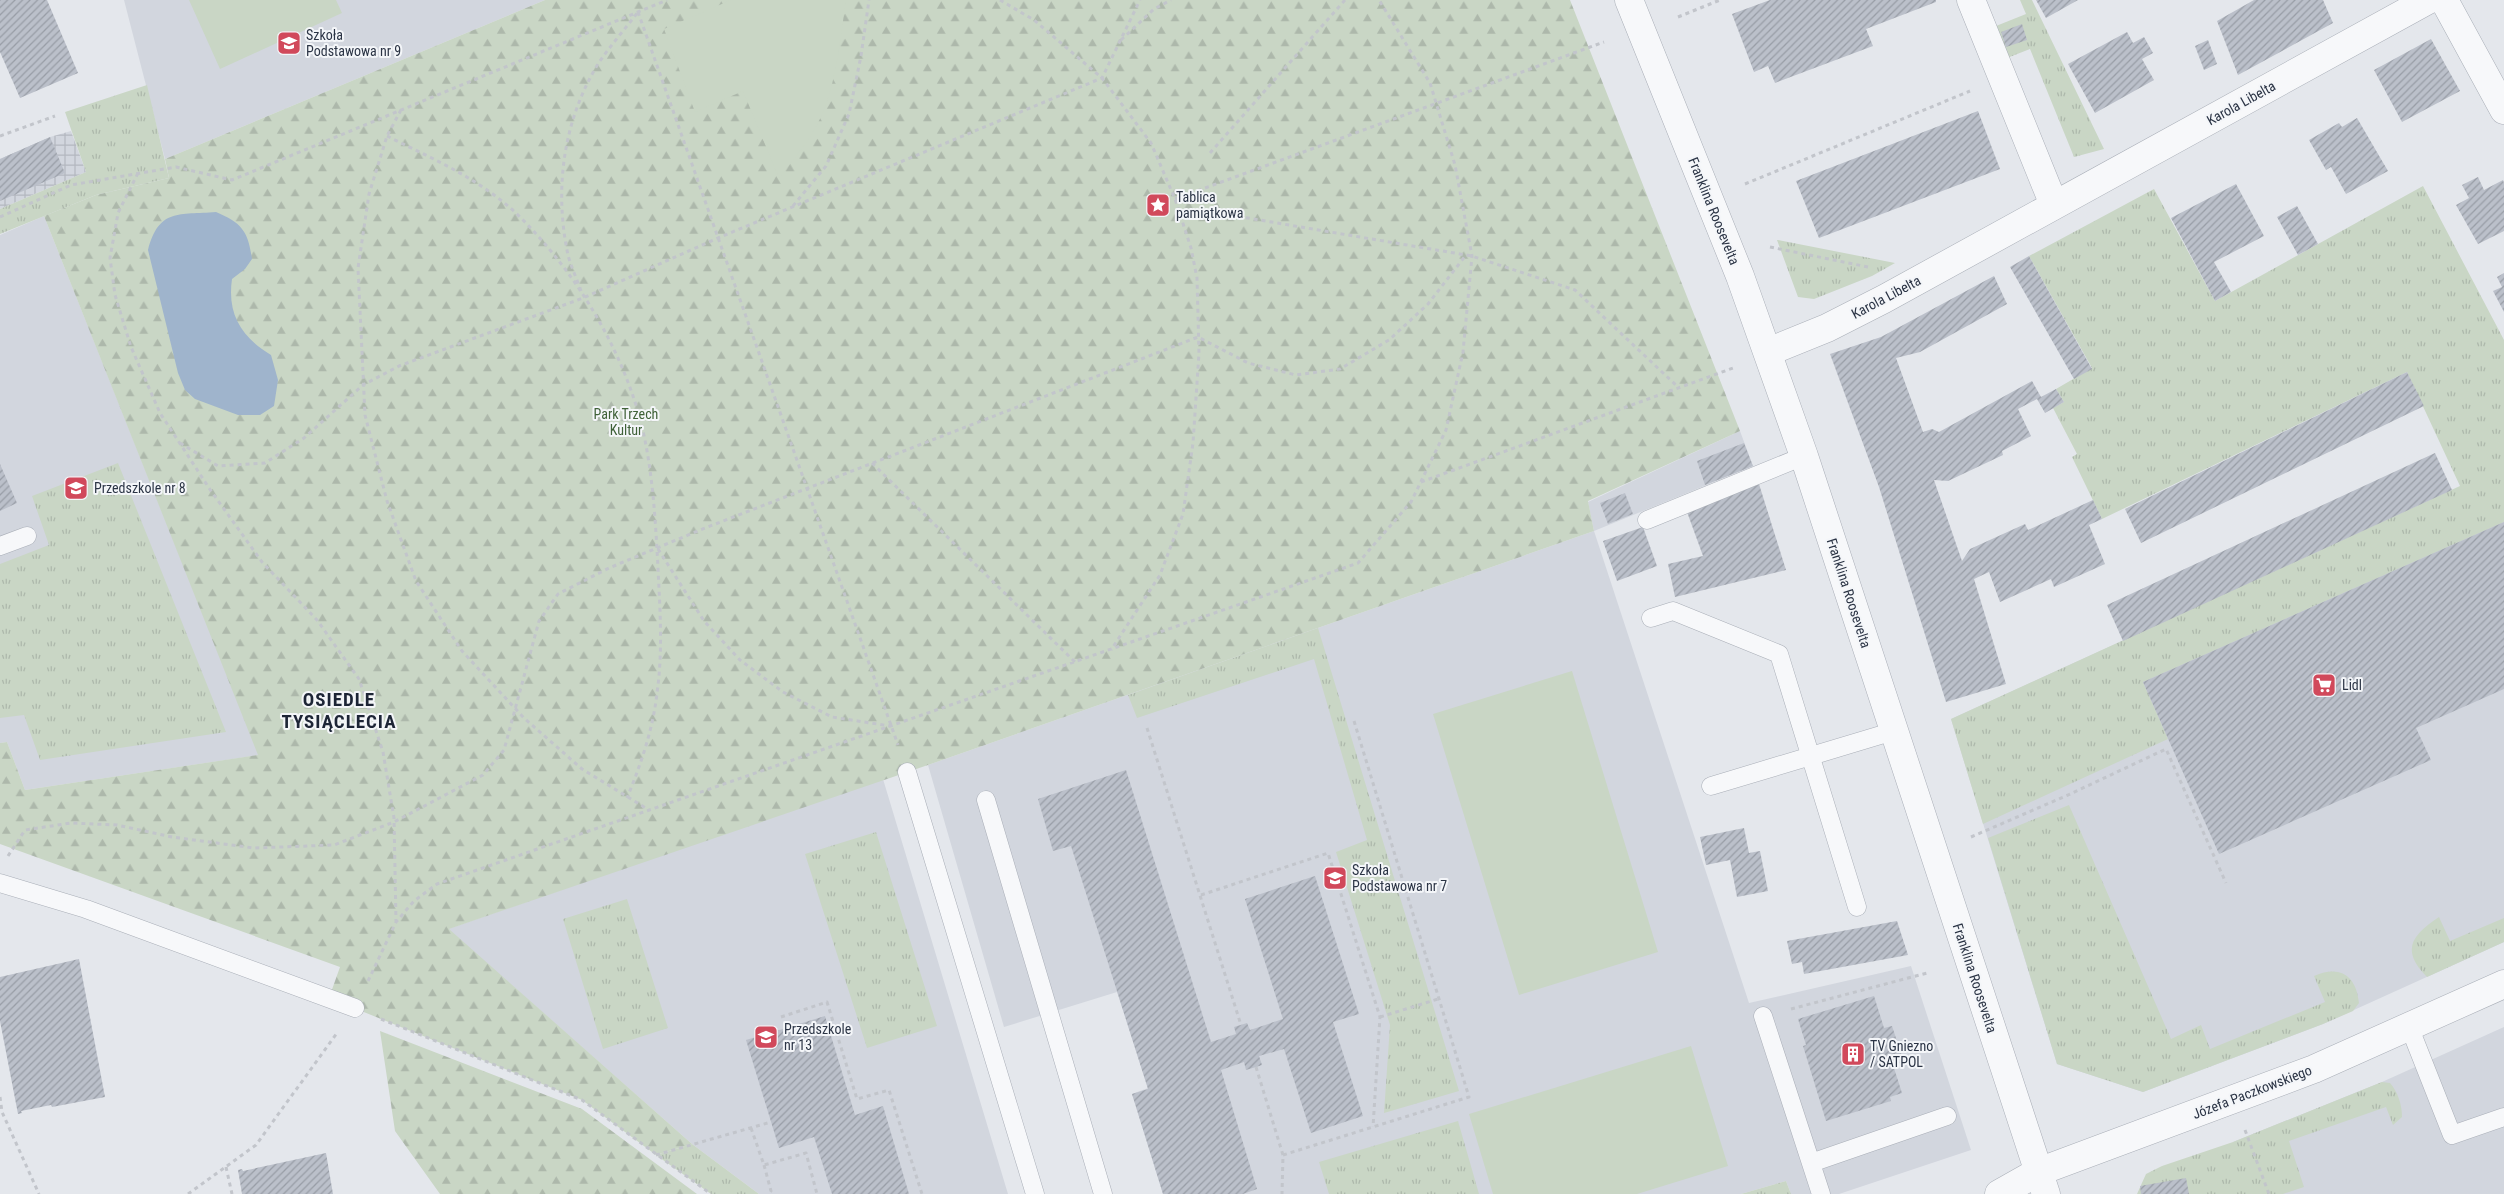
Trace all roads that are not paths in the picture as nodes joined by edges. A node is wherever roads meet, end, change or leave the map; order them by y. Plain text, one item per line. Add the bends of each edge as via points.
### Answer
1 (1629, 0) edge
2 (1971, 0) edge
3 (2428, 0) edge
4 (2444, 0) edge
5 (2504, 110) edge
6 (2054, 206) junction
7 (1768, 352) junction
8 (1804, 456) junction
9 (1647, 520) dead end
10 (28, 536) dead end
11 (0, 546) edge
12 (1651, 618) dead end
13 (1894, 731) junction
14 (1810, 756) junction
15 (907, 772) road end
16 (1711, 786) dead end
17 (986, 800) dead end
18 (0, 883) edge
19 (1857, 907) dead end
20 (2504, 984) edge
21 (355, 1008) road end
22 (1763, 1016) road end
23 (2409, 1026) junction
24 (1947, 1116) dead end
25 (2504, 1117) edge
26 (1811, 1163) junction
27 (2042, 1183) edge
28 (1036, 1194) edge
29 (1103, 1194) edge
30 (1821, 1194) edge
31 (1999, 1194) edge

1 - 7 street, Franklina Roosevelta
2 - 6 street
3 - 6 street, Karola Libelta
4 - 5 street
6 - 7 street, Karola Libelta via 1827,328
7 - 8 street, Franklina Roosevelta
8 - 9 lane
8 - 13 street, Franklina Roosevelta
10 - 11 lane
12 - 14 lane via 1673,611 1779,654
13 - 14 lane
13 - 27 street, Franklina Roosevelta
14 - 16 lane
14 - 19 lane
15 - 28 lane
17 - 29 lane
18 - 21 lane via 86,909
20 - 23 street, Józefa Paczkowskiego
22 - 26 lane
23 - 25 lane via 2452,1135
23 - 27 street, Józefa Paczkowskiego
24 - 26 lane
26 - 30 lane
27 - 31 street, Józefa Paczkowskiego

